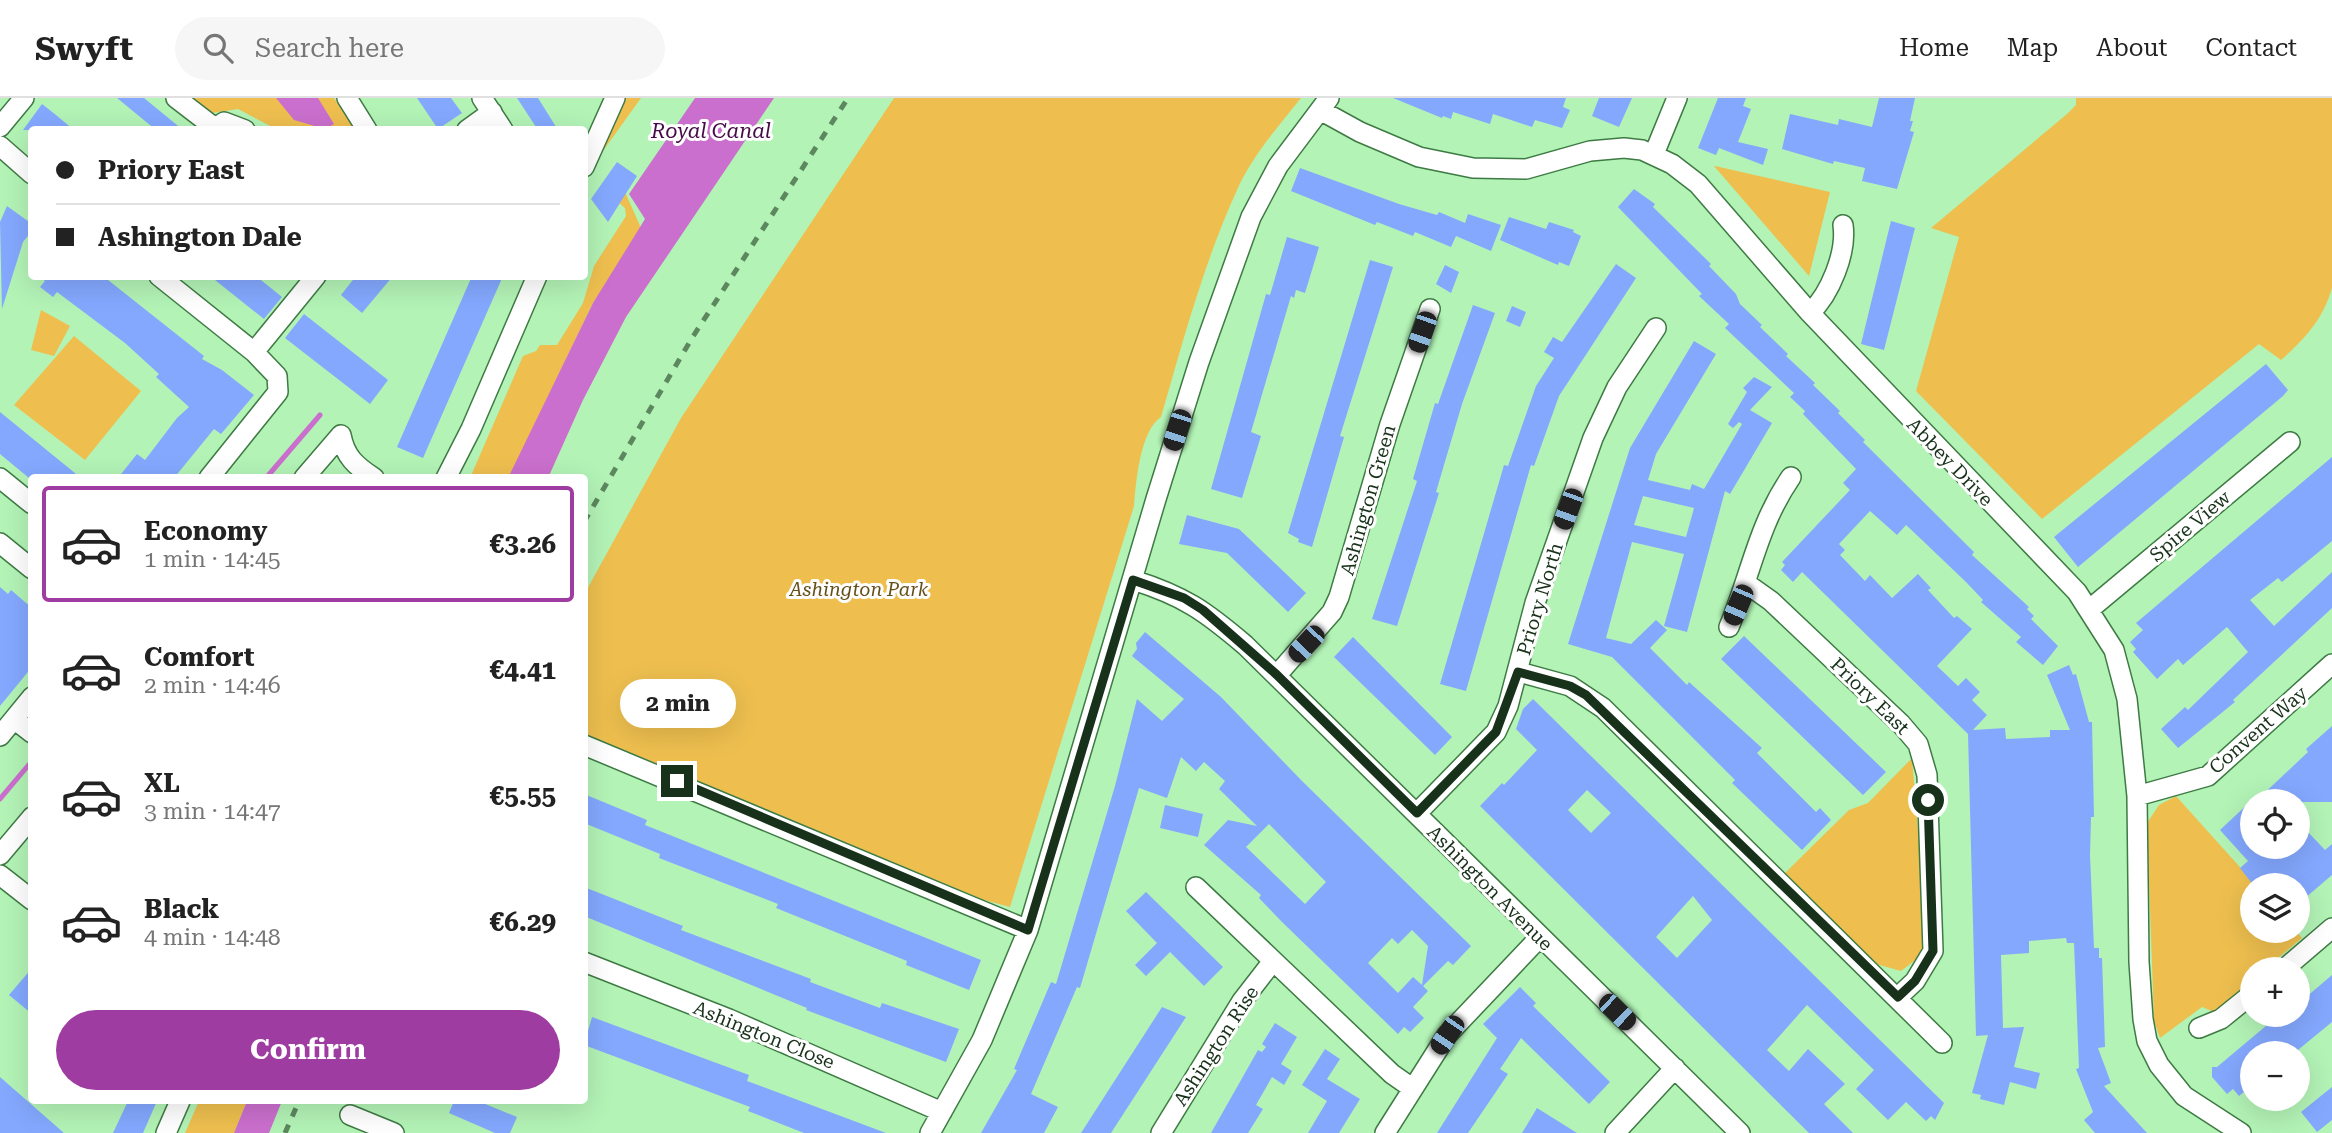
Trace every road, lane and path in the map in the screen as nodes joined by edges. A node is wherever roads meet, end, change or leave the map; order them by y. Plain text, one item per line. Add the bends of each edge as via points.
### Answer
1 (24, 98) edge
2 (176, 98) edge
3 (347, 98) edge
4 (615, 98) edge
5 (1677, 98) edge
6 (1324, 104) edge
7 (487, 105) edge
8 (210, 126) edge
9 (218, 126) edge
10 (234, 126) edge
11 (364, 126) edge
12 (470, 126) edge
13 (500, 126) edge
14 (0, 127) edge
15 (1654, 154) junction
16 (3, 156) edge
17 (588, 158) edge
18 (28, 171) edge
19 (1843, 225) dead end
20 (164, 280) edge
21 (313, 280) edge
22 (535, 280) edge
23 (1430, 309) dead end
24 (1810, 313) junction
25 (1656, 328) dead end
26 (254, 352) junction
27 (2290, 442) dead end
28 (212, 474) edge
29 (307, 474) edge
30 (368, 474) edge
31 (448, 474) edge
32 (1791, 477) dead end
33 (0, 478) edge
34 (28, 501) edge
35 (0, 543) edge
36 (28, 566) edge
37 (1133, 580) junction
38 (1747, 584) junction
39 (2091, 609) junction
40 (1729, 627) dead end
41 (2332, 664) edge
42 (1518, 672) junction
43 (1277, 675) junction
44 (28, 702) edge
45 (14, 719) junction
46 (28, 730) edge
47 (0, 736) edge
48 (588, 747) edge
49 (2137, 796) junction
50 (1417, 813) junction
51 (28, 822) edge
52 (0, 855) edge
53 (0, 875) edge
54 (1196, 887) dead end
55 (28, 897) edge
56 (2332, 928) edge
57 (1028, 930) junction
58 (1539, 937) junction
59 (2298, 957) edge
60 (1273, 961) junction
61 (588, 964) edge
62 (1898, 997) junction
63 (2240, 1003) edge
64 (2199, 1028) dead end
65 (1942, 1043) dead end
66 (1675, 1068) junction
67 (1412, 1088) junction
68 (179, 1104) edge
69 (942, 1112) junction
70 (350, 1115) dead end
71 (166, 1133) edge
72 (394, 1133) edge
73 (930, 1133) edge
74 (1161, 1133) edge
75 (1385, 1133) edge
76 (1615, 1133) edge
77 (1740, 1133) edge
78 (2241, 1133) edge

1 - 14 street
2 - 8 street
3 - 11 street
4 - 17 street
5 - 15 street
6 - 15 street, Abbey Drive via 1360,132 1419,157 1473,168 1526,169 1590,151 1624,148
6 - 37 street via 1278,166 1251,217 1199,362
7 - 12 street
7 - 13 street
9 - 10 street via 224,122
15 - 24 street, Abbey Drive via 1698,184
16 - 18 street
19 - 24 street via 1829,288
20 - 26 street
21 - 26 street
22 - 31 street
23 - 43 street, Ashington Green via 1339,597 1332,612
24 - 39 street, Abbey Drive
25 - 42 street, Priory North via 1617,387 1593,438 1535,603
26 - 28 street via 273,370 279,384 272,400
27 - 39 street, Spire View
29 - 30 street via 341,435 352,463
32 - 38 street via 1760,532
33 - 34 street
35 - 36 street
37 - 43 street, Ashington Avenue via 1184,598 1203,610
37 - 57 street
38 - 40 street
38 - 62 street, Priory East via 1771,601 1901,724 1922,753 1927,775 1933,951 1915,981
39 - 49 street, Abbey Drive via 2114,650 2122,676
41 - 49 street, Convent Way via 2208,776
42 - 50 street, Priory North via 1496,732
42 - 62 street via 1570,686 1603,708
43 - 50 street, Ashington Avenue
44 - 45 street
45 - 46 street
45 - 47 street
48 - 57 street
49 - 78 street, Abbey Drive via 2139,962 2147,1041 2184,1096
50 - 58 street, Ashington Avenue
51 - 52 street
53 - 55 street
54 - 60 street
56 - 59 street
57 - 69 street via 982,1040
58 - 66 street, Ashington Avenue
58 - 67 street via 1468,1010
60 - 67 street
60 - 74 street, Ashington Rise via 1242,1001
61 - 69 street, Ashington Close
62 - 65 street
63 - 64 street
66 - 76 street
66 - 77 street, Ashington Avenue
67 - 75 street
68 - 71 street
69 - 73 street
70 - 72 street

